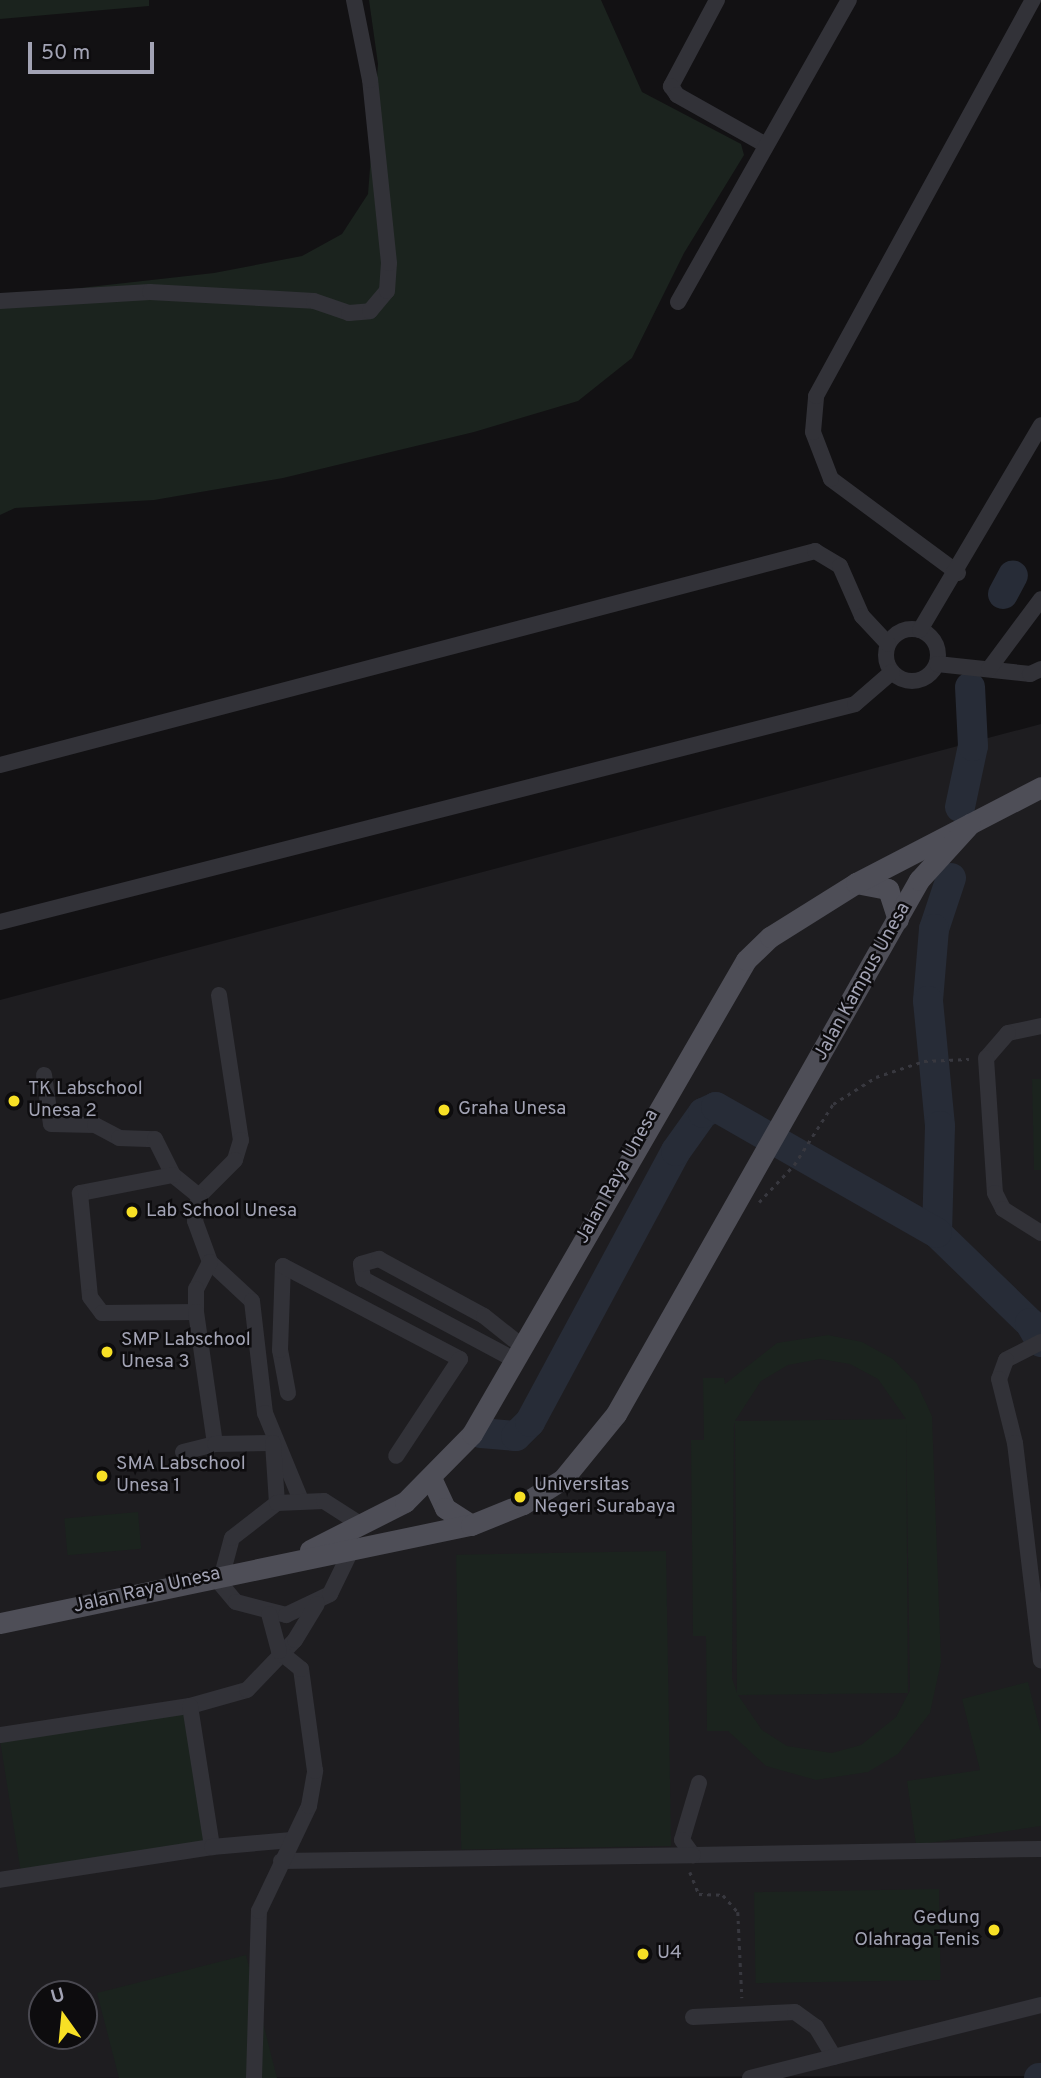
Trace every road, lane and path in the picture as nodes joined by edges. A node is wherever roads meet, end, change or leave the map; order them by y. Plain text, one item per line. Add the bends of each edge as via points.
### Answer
1 (354, 0) edge
2 (717, 0) edge
3 (849, 0) edge
4 (1033, 0) edge
5 (766, 145) junction
6 (0, 301) edge
7 (678, 302) dead end
8 (1041, 425) edge
9 (958, 573) junction
10 (1041, 599) edge
11 (920, 630) junction
12 (888, 644) junction
13 (937, 664) junction
14 (989, 669) junction
15 (1041, 669) edge
16 (892, 672) junction
17 (0, 765) edge
18 (1041, 787) edge
19 (970, 824) junction
20 (856, 883) junction
21 (898, 919) junction
22 (0, 922) edge
23 (219, 995) dead end
24 (1041, 1026) edge
25 (986, 1058) junction
26 (44, 1075) dead end
27 (768, 1149) joint
28 (173, 1175) junction
29 (199, 1196) junction
30 (739, 1200) junction
31 (1041, 1233) edge
32 (209, 1262) junction
33 (363, 1279) junction
34 (351, 1296) junction
35 (196, 1312) junction
36 (1041, 1342) edge
37 (519, 1354) junction
38 (288, 1393) dead end
39 (273, 1443) junction
40 (215, 1444) junction
41 (183, 1452) dead end
42 (396, 1456) dead end
43 (432, 1480) junction
44 (300, 1498) junction
45 (277, 1503) junction
46 (471, 1525) junction
47 (363, 1526) junction
48 (351, 1551) junction
49 (294, 1557) junction
50 (218, 1575) junction
51 (317, 1604) junction
52 (269, 1615) junction
53 (0, 1623) edge
54 (279, 1651) junction
55 (1041, 1660) edge
56 (190, 1706) junction
57 (0, 1735) edge
58 (699, 1783) dead end
59 (292, 1840) junction
60 (212, 1847) junction
61 (1041, 1849) edge
62 (693, 1855) junction
63 (281, 1861) junction
64 (0, 1880) edge
65 (1041, 2005) edge
66 (743, 2014) junction
67 (693, 2017) dead end
68 (834, 2057) junction
69 (254, 2078) edge
70 (750, 2078) edge

1 - 6 street via 389,263 387,291 370,311 349,313 314,301 150,292
2 - 5 street via 671,86 677,95
3 - 5 street
4 - 9 street via 816,396 813,432 831,479
5 - 7 street
8 - 9 street
9 - 11 street
10 - 14 street
11 - 12 street via 901,631
11 - 13 street via 936,644
12 - 16 street
12 - 17 street via 862,616 840,566 815,551
13 - 14 street
13 - 16 street via 913,681
14 - 15 street
16 - 22 street via 855,704
18 - 19 main road, Jalan Raya Unesa
19 - 20 main road, Jalan Raya Unesa
19 - 21 main road, Jalan Kampus Unesa via 919,880
20 - 21 main road via 888,889
20 - 37 main road, Jalan Raya Unesa via 770,937 725,987
21 - 27 main road, Jalan Kampus Unesa
23 - 29 street via 241,1140 235,1160
24 - 25 street via 1008,1032
25 - 30 path via 924,1061 876,1077 833,1104 794,1165 763,1201
25 - 31 street via 995,1193 1003,1209
26 - 28 street via 51,1124 95,1125 119,1138 155,1139
27 - 30 main road, Jalan Raya Unesa
28 - 29 street
28 - 35 street via 80,1193 90,1297 102,1313
29 - 32 street via 195,1221
30 - 46 main road, Jalan Raya Unesa via 594,1446 540,1495
32 - 35 street via 196,1289
32 - 39 street via 252,1301
33 - 34 street
33 - 37 street
33 - 37 street via 361,1264 379,1259 484,1316
34 - 38 street via 290,1266 279,1271 279,1350
34 - 42 street via 460,1359
35 - 40 street
36 - 55 street via 1006,1360 999,1379 1015,1443
37 - 43 main road, Jalan Raya Unesa via 472,1434
39 - 40 street
39 - 44 street
39 - 45 street
40 - 41 street
43 - 46 main road via 444,1508
43 - 47 main road, Jalan Raya Unesa
44 - 45 street
44 - 47 street via 324,1501
45 - 50 street via 232,1538
46 - 48 main road, Jalan Raya Unesa
47 - 49 main road, Jalan Raya Unesa
48 - 49 main road, Jalan Raya Unesa
48 - 51 street via 340,1581
49 - 50 main road, Jalan Raya Unesa
50 - 52 street via 236,1602
50 - 53 main road, Jalan Raya Unesa
51 - 52 street
51 - 54 street via 295,1640
52 - 54 street
54 - 56 street via 234,1698
54 - 59 street via 301,1669 315,1771 309,1807
56 - 57 street
56 - 60 street
58 - 62 street via 682,1840
59 - 60 street
59 - 63 street
60 - 64 street
61 - 62 street
62 - 63 street
62 - 66 path via 692,1886 699,1894 723,1895 737,1912
63 - 69 street via 259,1910
65 - 68 street
66 - 67 street
66 - 68 street via 805,2015
68 - 70 street

